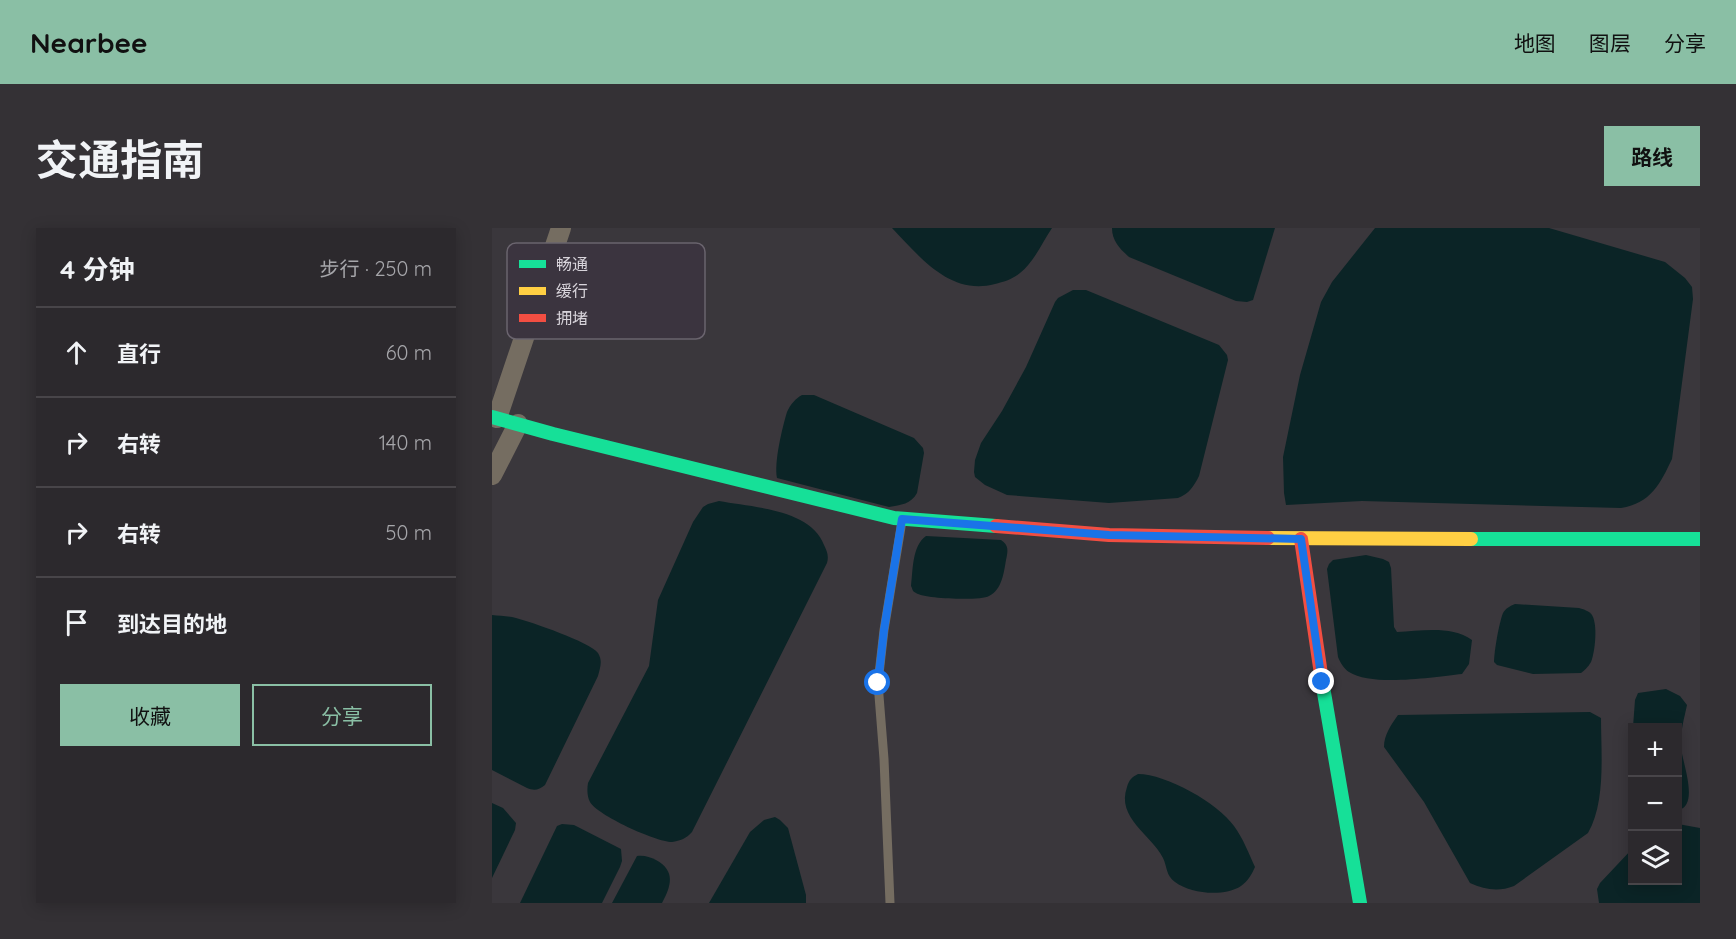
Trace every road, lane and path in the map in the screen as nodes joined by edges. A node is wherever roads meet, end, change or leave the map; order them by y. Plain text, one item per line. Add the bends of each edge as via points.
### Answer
1 (561, 228) edge
2 (556, 243) edge
3 (522, 339) edge
4 (494, 418) edge
5 (518, 424) junction
6 (492, 475) edge
7 (902, 519) junction
8 (1301, 539) junction
9 (1700, 540) edge
10 (890, 903) edge
11 (1360, 903) edge

1 - 2 street
3 - 4 street
4 - 5 street
5 - 6 street
5 - 7 street
7 - 8 street via 1109,535
7 - 10 lane via 878,683
8 - 9 street
8 - 11 street

